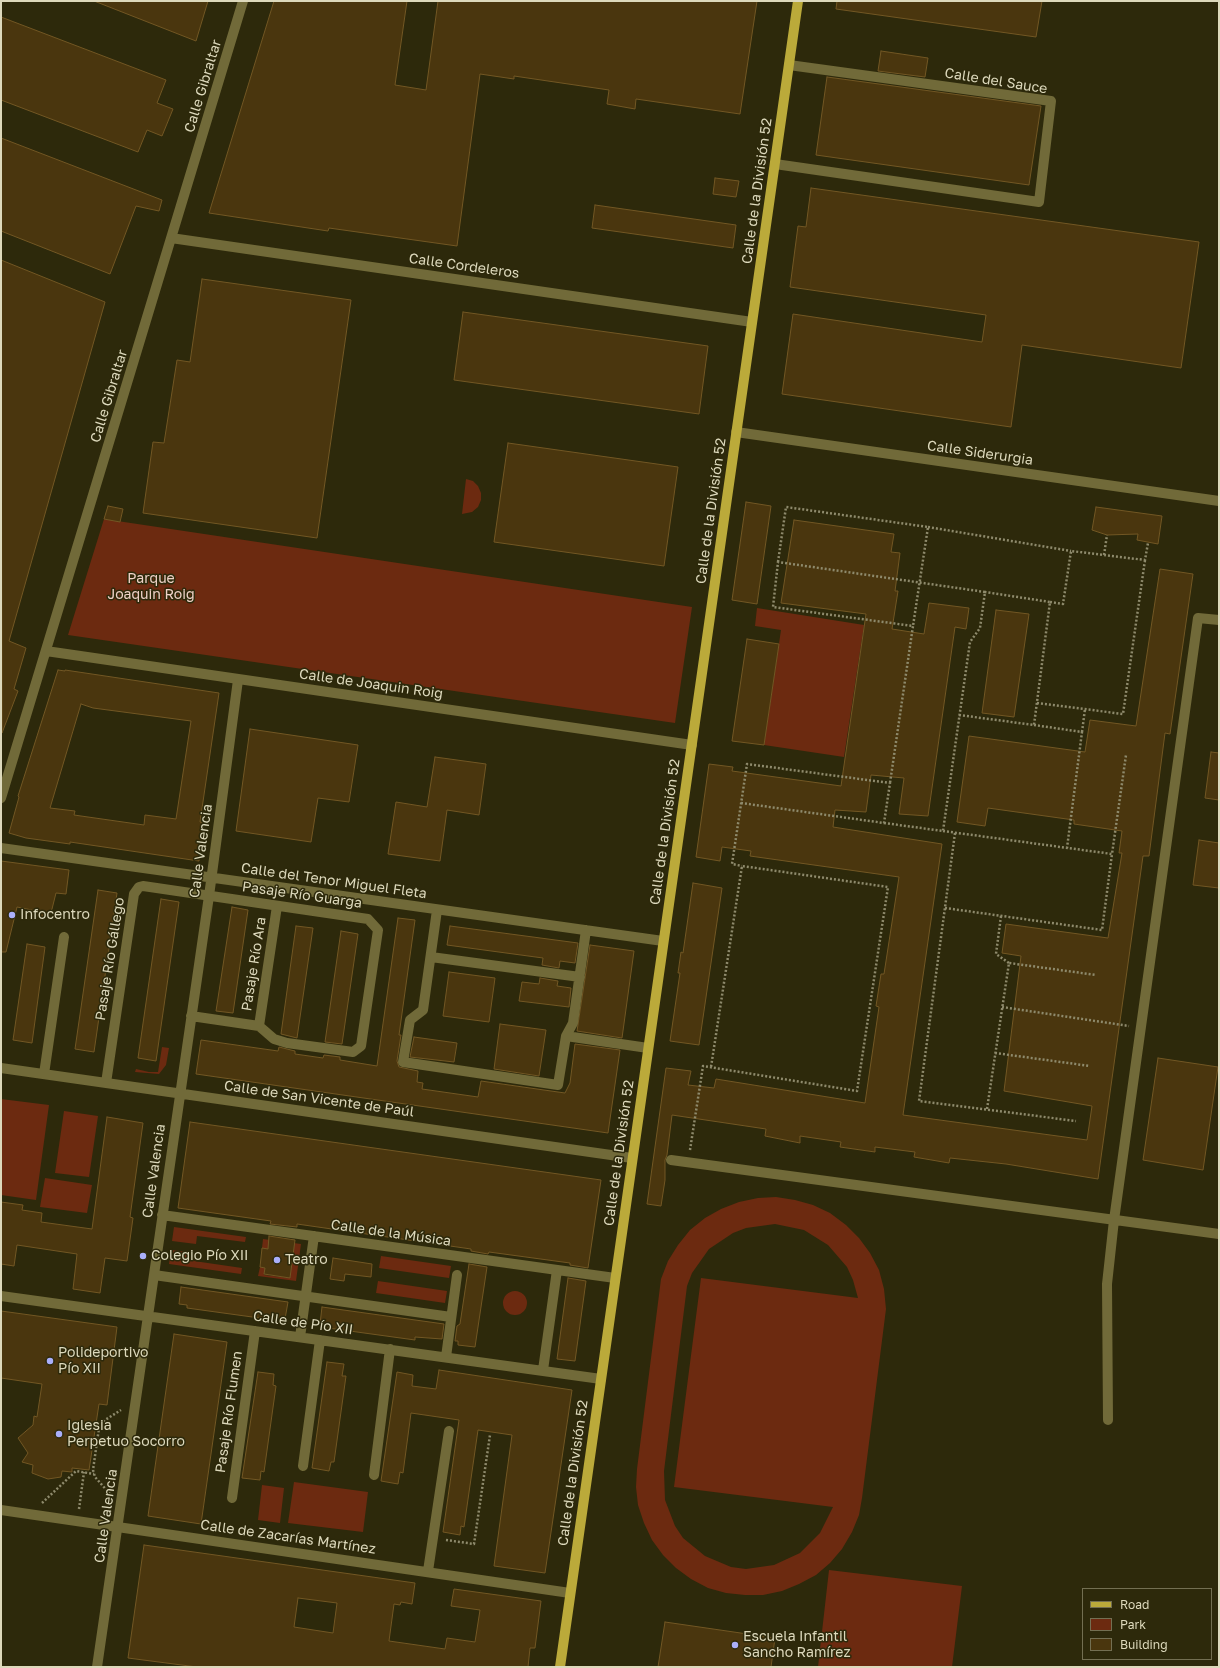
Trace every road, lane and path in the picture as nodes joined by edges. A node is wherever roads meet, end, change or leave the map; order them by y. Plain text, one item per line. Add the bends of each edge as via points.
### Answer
1 (243, 1) edge
2 (798, 1) edge
3 (789, 65) junction
4 (775, 164) junction
5 (171, 238) junction
6 (752, 322) junction
7 (736, 432) junction
8 (1219, 501) edge
9 (928, 527) junction
10 (1107, 535) dead end
11 (1148, 543) dead end
12 (1071, 551) junction
13 (1104, 555) junction
14 (1145, 560) junction
15 (778, 562) junction
16 (920, 583) junction
17 (985, 592) junction
18 (1050, 602) junction
19 (1219, 620) edge
20 (913, 626) junction
21 (46, 651) junction
22 (238, 680) junction
23 (1037, 703) junction
24 (1085, 709) junction
25 (959, 715) junction
26 (1034, 725) junction
27 (1082, 732) junction
28 (692, 745) junction
29 (1126, 756) dead end
30 (890, 783) junction
31 (1, 798) edge
32 (741, 804) junction
33 (884, 823) junction
34 (942, 831) junction
35 (955, 833) junction
36 (1, 848) edge
37 (1067, 848) junction
38 (1112, 854) junction
39 (742, 866) junction
40 (211, 878) junction
41 (209, 896) junction
42 (277, 906) junction
43 (945, 908) junction
44 (437, 910) junction
45 (1001, 916) junction
46 (586, 930) junction
47 (64, 937) dead end
48 (663, 941) junction
49 (431, 957) junction
50 (1008, 963) junction
51 (1096, 975) dead end
52 (580, 977) junction
53 (1002, 1007) junction
54 (190, 1016) junction
55 (259, 1026) junction
56 (1141, 1027) junction
57 (566, 1036) junction
58 (648, 1048) junction
59 (996, 1053) junction
60 (1090, 1066) dead end
61 (711, 1067) junction
62 (1, 1068) edge
63 (44, 1074) junction
64 (106, 1082) junction
65 (180, 1094) junction
66 (987, 1109) junction
67 (1076, 1121) dead end
68 (632, 1158) junction
69 (671, 1160) dead end
70 (688, 1162) junction
71 (162, 1215) junction
72 (1114, 1220) junction
73 (1219, 1234) edge
74 (314, 1236) junction
75 (557, 1270) junction
76 (154, 1275) junction
77 (457, 1275) dead end
78 (615, 1278) junction
79 (1, 1296) edge
80 (306, 1296) junction
81 (147, 1315) junction
82 (452, 1317) junction
83 (254, 1330) junction
84 (300, 1337) junction
85 (320, 1340) junction
86 (390, 1349) junction
87 (446, 1357) junction
88 (544, 1370) junction
89 (601, 1379) junction
90 (124, 1415) dead end
91 (1108, 1420) dead end
92 (450, 1431) dead end
93 (490, 1435) dead end
94 (303, 1466) dead end
95 (84, 1472) junction
96 (94, 1474) junction
97 (374, 1475) dead end
98 (113, 1489) dead end
99 (232, 1498) dead end
100 (45, 1507) dead end
101 (1, 1510) edge
102 (72, 1510) dead end
103 (78, 1511) junction
104 (84, 1512) dead end
105 (118, 1528) junction
106 (433, 1538) junction
107 (428, 1571) junction
108 (570, 1593) junction
109 (98, 1667) edge
110 (560, 1667) edge

1 - 5 street, Calle Gibraltar
2 - 3 main road, Calle de la División 52
3 - 4 main road, Calle de la División 52
3 - 4 street, Calle del Sauce via 1051,102 1039,202
4 - 6 main road, Calle de la División 52
5 - 6 street, Calle Cordeleros
5 - 21 street, Calle Gibraltar
6 - 7 main road, Calle de la División 52
7 - 8 street, Calle Siderurgia
7 - 28 main road, Calle de la División 52
9 - 12 path
9 - 15 path via 786,507
9 - 16 path
10 - 13 path
11 - 14 path
12 - 13 path
12 - 18 path via 1063,604
13 - 14 path
14 - 24 path via 1123,714
15 - 16 path
15 - 20 path via 773,607
16 - 17 path
16 - 20 path
17 - 18 path
17 - 25 path via 980,628 970,642
18 - 23 path
19 - 56 street via 1198,618
20 - 30 path
21 - 22 street, Calle de Joaquin Roig
21 - 31 street, Calle Gibraltar
22 - 28 street, Calle de Joaquin Roig
22 - 40 street, Calle Valencia
23 - 24 path
23 - 26 path
24 - 27 path
25 - 26 path
25 - 34 path
26 - 27 path
27 - 37 path
28 - 48 main road, Calle de la División 52
29 - 38 path
30 - 32 path via 747,764
30 - 33 path
32 - 33 path
32 - 39 path via 732,864
33 - 34 path
34 - 35 path
35 - 37 path
35 - 43 path
36 - 40 street, Calle del Tenor Miguel Fleta
37 - 38 path
38 - 45 path via 1102,930
39 - 61 path
39 - 61 path via 888,887 857,1091
40 - 41 street, Calle Valencia
40 - 44 street, Calle del Tenor Miguel Fleta
41 - 42 street, Pasaje Río Guarga
41 - 54 street, Calle Valencia
41 - 64 street, Pasaje Río Gállego via 143,886 136,890
42 - 55 street, Pasaje Río Ara
42 - 55 street, Pasaje Río Guarga via 368,919 378,930 361,1046 353,1052 287,1043 274,1039
43 - 45 path
43 - 66 path via 919,1100
44 - 46 street, Calle del Tenor Miguel Fleta
44 - 49 street
45 - 50 path via 996,954
46 - 48 street, Calle del Tenor Miguel Fleta
46 - 52 street
47 - 63 street
48 - 58 main road, Calle de la División 52
49 - 52 street
49 - 57 street via 423,1010 410,1020 403,1062 558,1085
50 - 51 path
50 - 53 path
52 - 57 street via 573,1023
53 - 56 path
53 - 59 path
54 - 55 street
54 - 65 street, Calle Valencia
56 - 72 street
57 - 58 street
58 - 68 main road, Calle de la División 52
59 - 60 path
59 - 66 path
61 - 70 path via 703,1066
62 - 63 street, Calle de San Vicente de Paúl
63 - 64 street, Calle de San Vicente de Paúl
64 - 65 street, Calle de San Vicente de Paúl
65 - 68 street, Calle de San Vicente de Paúl
65 - 71 street, Calle Valencia
66 - 67 path
68 - 78 main road, Calle de la División 52
69 - 70 street
70 - 72 street
71 - 74 street, Calle de la Música
71 - 76 street, Calle Valencia
72 - 73 street
72 - 91 street via 1107,1284
74 - 75 street, Calle de la Música
74 - 80 street
75 - 78 street, Calle de la Música
75 - 88 street
76 - 80 street
76 - 81 street, Calle Valencia
77 - 82 street
78 - 89 main road, Calle de la División 52
79 - 81 street, Calle de Pío XII
80 - 82 street
80 - 84 street
81 - 83 street, Calle de Pío XII
81 - 105 street, Calle Valencia
82 - 87 street
83 - 84 street, Calle de Pío XII
83 - 99 street, Pasaje Río Flumen
84 - 85 street, Calle de Pío XII
85 - 86 street, Calle de Pío XII
85 - 94 street
86 - 87 street, Calle de Pío XII
86 - 97 street
87 - 88 street, Calle de Pío XII
88 - 89 street, Calle de Pío XII
89 - 108 main road, Calle de la División 52
90 - 96 path via 125,1408 101,1424 98,1431
92 - 106 street
93 - 106 path via 474,1544
95 - 96 path
95 - 100 path via 76,1471 39,1506
95 - 103 path
96 - 98 path via 112,1496
101 - 105 street, Calle de Zacarías Martínez
102 - 103 path
103 - 104 path
105 - 107 street, Calle de Zacarías Martínez
105 - 109 street, Calle Valencia
106 - 107 street
107 - 108 street, Calle de Zacarías Martínez
108 - 110 main road, Calle de la División 52

